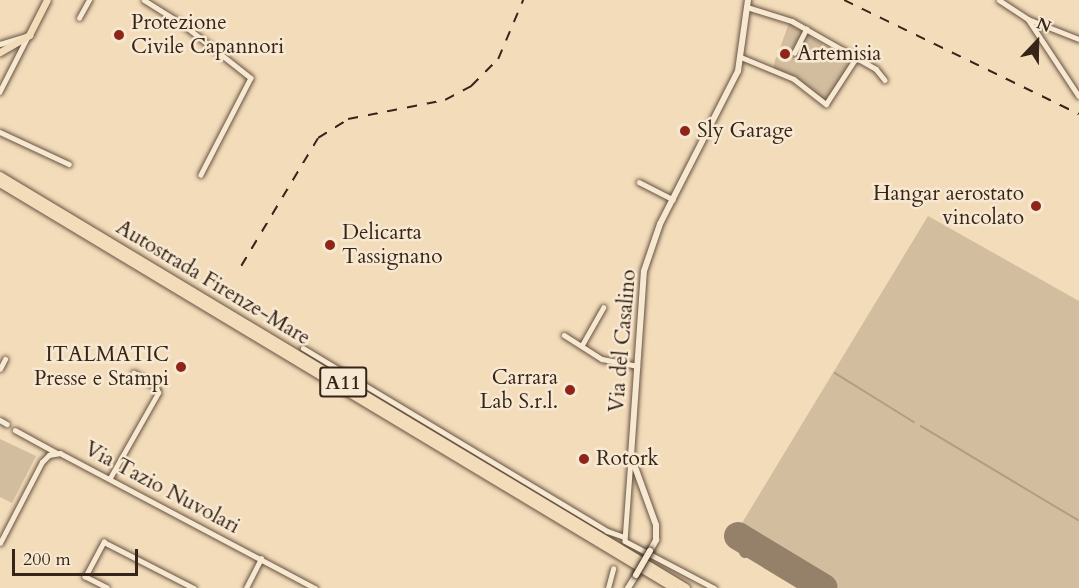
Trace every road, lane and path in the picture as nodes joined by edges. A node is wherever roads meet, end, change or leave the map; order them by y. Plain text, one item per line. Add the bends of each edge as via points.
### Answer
1 (46, 0) edge
2 (88, 0) edge
3 (144, 0) edge
4 (999, 0) edge
5 (747, 4) edge
6 (79, 18) dead end
7 (1028, 19) junction
8 (806, 29) junction
9 (29, 35) junction
10 (1079, 39) edge
11 (0, 44) edge
12 (0, 52) edge
13 (794, 53) dead end
14 (741, 57) junction
15 (855, 58) junction
16 (885, 80) dead end
17 (0, 92) edge
18 (1079, 96) edge
19 (0, 132) edge
20 (69, 164) dead end
21 (201, 175) dead end
22 (0, 177) edge
23 (639, 182) dead end
24 (0, 183) edge
25 (673, 199) junction
26 (603, 308) dead end
27 (564, 335) dead end
28 (582, 345) junction
29 (303, 348) dead end
30 (5, 359) dead end
31 (637, 366) junction
32 (0, 369) edge
33 (134, 373) dead end
34 (0, 420) edge
35 (7, 424) dead end
36 (15, 430) dead end
37 (57, 453) junction
38 (632, 456) junction
39 (110, 478) junction
40 (624, 537) junction
41 (0, 543) edge
42 (261, 559) junction
43 (613, 569) dead end
44 (107, 588) edge
45 (194, 588) edge
46 (246, 588) edge
47 (315, 588) edge
48 (608, 588) edge
49 (628, 588) edge
50 (675, 588) edge
51 (686, 588) edge
52 (714, 588) edge

1 - 9 main road
2 - 6 street
3 - 21 street via 184,25 251,78
4 - 7 street
5 - 8 street
5 - 14 street, Via del Casalino
7 - 10 street
7 - 18 street
8 - 13 street
8 - 15 street
9 - 11 street
9 - 12 main road
9 - 17 street
14 - 15 street via 794,79 826,104
14 - 25 street, Via del Casalino via 730,90
15 - 16 street
19 - 20 street
22 - 51 highway, Autostrada Firenze-Mare / A11
23 - 25 street
24 - 50 highway, Autostrada Firenze-Mare / A11
25 - 31 street, Via del Casalino via 652,241 644,271
26 - 28 street
27 - 28 street
28 - 31 street via 604,360
29 - 40 street via 607,531
30 - 32 street
31 - 38 street, Via del Casalino
33 - 39 street via 156,387 158,393
34 - 35 street
36 - 37 street
37 - 39 street, Via Tazio Nuvolari
37 - 41 street, Via Tazio Nuvolari via 42,462
38 - 40 street
38 - 49 street, Via del Casalino, bridge via 656,525 656,540
39 - 42 street, Via Tazio Nuvolari
40 - 52 street via 639,550
42 - 46 street
42 - 47 street, Via Tazio Nuvolari
43 - 48 street
44 - 45 street via 85,577 104,542

